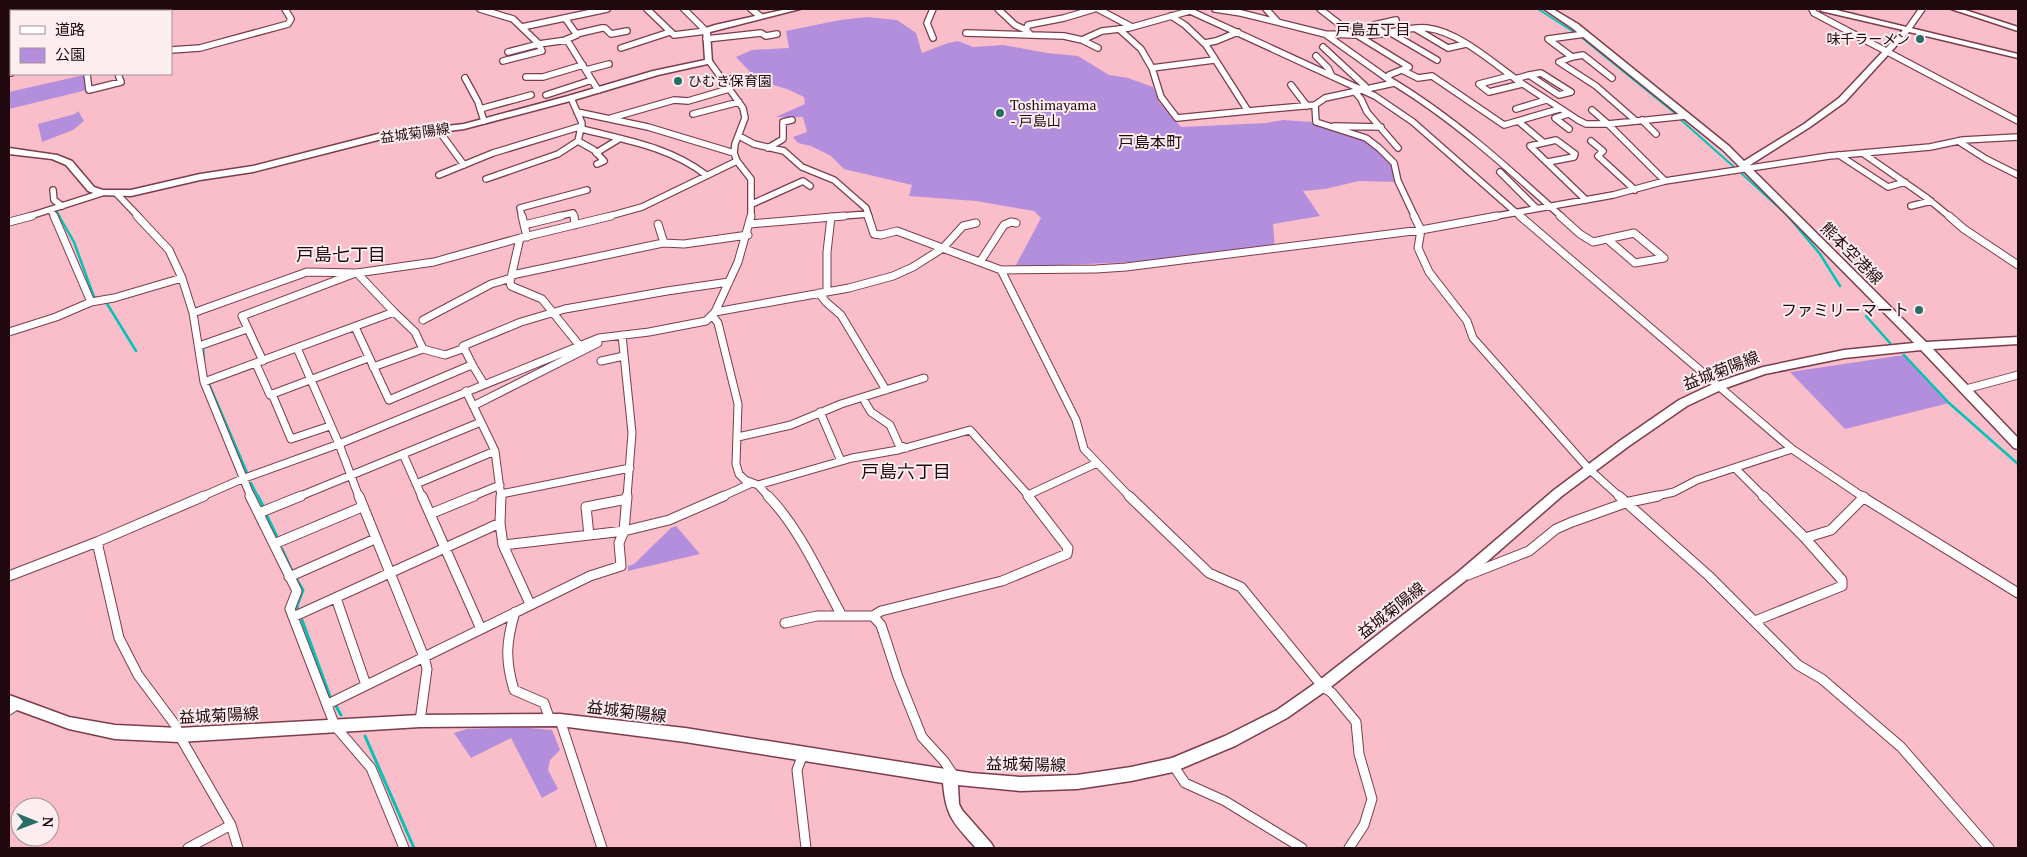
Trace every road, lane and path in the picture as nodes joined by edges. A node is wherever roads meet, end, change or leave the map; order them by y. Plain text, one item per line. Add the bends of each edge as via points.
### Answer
1 (285, 9) edge
2 (480, 9) edge
3 (607, 9) edge
4 (647, 9) edge
5 (684, 9) edge
6 (751, 9) edge
7 (796, 9) edge
8 (933, 9) edge
9 (998, 9) edge
10 (1076, 9) edge
11 (1094, 9) edge
12 (1098, 9) edge
13 (1191, 9) edge
14 (1215, 9) edge
15 (1266, 9) edge
16 (1320, 9) edge
17 (1548, 9) edge
18 (1812, 9) edge
19 (1824, 9) edge
20 (1838, 9) edge
21 (1922, 9) edge
22 (1955, 9) edge
23 (1237, 11) edge
24 (1082, 13) junction
25 (760, 16) junction
26 (1171, 16) junction
27 (565, 18) junction
28 (1396, 20) dead end
29 (1278, 22) junction
30 (522, 26) junction
31 (1132, 27) junction
32 (1909, 27) junction
33 (1119, 29) junction
34 (1416, 29) junction
35 (2018, 29) edge
36 (596, 30) junction
37 (1026, 30) junction
38 (627, 31) dead end
39 (670, 32) junction
40 (1238, 32) junction
41 (1391, 32) junction
42 (966, 33) dead end
43 (576, 34) junction
44 (777, 34) dead end
45 (1325, 34) junction
46 (1384, 34) junction
47 (1585, 34) junction
48 (706, 35) junction
49 (1031, 35) junction
50 (1357, 35) junction
51 (601, 38) dead end
52 (933, 38) dead end
53 (565, 40) junction
54 (1082, 40) junction
55 (1205, 43) junction
56 (539, 44) junction
57 (1466, 44) junction
58 (1323, 47) dead end
59 (621, 48) dead end
60 (1098, 48) dead end
61 (172, 50) edge
62 (1889, 51) junction
63 (508, 52) dead end
64 (2018, 54) edge
65 (1316, 56) dead end
66 (1572, 56) junction
67 (1214, 60) junction
68 (1437, 60) dead end
69 (503, 62) dead end
70 (709, 62) junction
71 (609, 64) dead end
72 (1609, 67) dead end
73 (584, 68) junction
74 (1152, 68) junction
75 (1599, 68) junction
76 (1402, 70) junction
77 (1330, 74) junction
78 (87, 75) edge
79 (118, 75) edge
80 (1528, 75) junction
81 (526, 77) dead end
82 (1512, 77) junction
83 (465, 78) dead end
84 (1612, 78) dead end
85 (721, 79) junction
86 (750, 79) dead end
87 (1388, 79) junction
88 (592, 80) junction
89 (1394, 82) junction
90 (1522, 84) junction
91 (1291, 85) dead end
92 (729, 89) junction
93 (1363, 89) junction
94 (598, 90) junction
95 (1355, 92) junction
96 (531, 95) dead end
97 (546, 95) dead end
98 (571, 98) junction
99 (1546, 100) junction
100 (738, 102) junction
101 (1315, 105) junction
102 (1307, 106) junction
103 (1516, 108) dead end
104 (480, 109) junction
105 (1559, 109) junction
106 (1592, 110) dead end
107 (1248, 111) junction
108 (578, 112) junction
109 (693, 114) dead end
110 (1568, 114) junction
111 (1686, 116) junction
112 (606, 119) junction
113 (792, 120) dead end
114 (484, 121) junction
115 (1518, 121) junction
116 (1639, 121) junction
117 (2018, 121) edge
118 (1608, 124) junction
119 (1333, 127) junction
120 (1381, 127) junction
121 (582, 128) junction
122 (1569, 129) dead end
123 (441, 130) junction
124 (1656, 134) dead end
125 (739, 136) junction
126 (2018, 137) edge
127 (619, 138) junction
128 (578, 141) junction
129 (1591, 141) dead end
130 (1958, 141) junction
131 (1543, 142) junction
132 (768, 148) junction
133 (1398, 148) dead end
134 (9, 151) edge
135 (596, 153) junction
136 (734, 153) junction
137 (1864, 154) junction
138 (1839, 155) junction
139 (737, 161) junction
140 (1548, 162) junction
141 (598, 164) dead end
142 (464, 165) junction
143 (1748, 169) junction
144 (1500, 172) dead end
145 (439, 175) dead end
146 (706, 175) junction
147 (2018, 175) edge
148 (486, 179) dead end
149 (1664, 181) junction
150 (1905, 182) junction
151 (810, 186) dead end
152 (53, 190) dead end
153 (587, 190) dead end
154 (1635, 190) junction
155 (102, 193) junction
156 (117, 194) junction
157 (1586, 200) junction
158 (1931, 201) junction
159 (752, 204) junction
160 (62, 206) junction
161 (1550, 206) junction
162 (1910, 206) dead end
163 (1536, 208) junction
164 (51, 211) junction
165 (1517, 212) junction
166 (868, 214) junction
167 (831, 217) junction
168 (9, 222) edge
169 (976, 223) dead end
170 (1016, 223) dead end
171 (524, 224) junction
172 (658, 224) dead end
173 (750, 224) junction
174 (575, 225) junction
175 (1421, 230) junction
176 (748, 235) junction
177 (528, 236) junction
178 (520, 238) junction
179 (1607, 239) junction
180 (664, 243) junction
181 (943, 248) junction
182 (980, 262) junction
183 (2018, 265) edge
184 (1001, 270) junction
185 (356, 273) junction
186 (511, 276) junction
187 (182, 278) junction
188 (729, 282) junction
189 (827, 292) junction
190 (818, 294) junction
191 (91, 302) junction
192 (394, 312) junction
193 (553, 312) junction
194 (193, 313) junction
195 (714, 314) junction
196 (422, 320) dead end
197 (355, 328) junction
198 (247, 329) junction
199 (9, 332) edge
200 (622, 335) junction
201 (608, 337) junction
202 (2018, 340) edge
203 (579, 345) junction
204 (199, 346) junction
205 (1925, 346) junction
206 (297, 348) junction
207 (465, 348) junction
208 (423, 349) junction
209 (624, 356) junction
210 (368, 358) junction
211 (601, 361) dead end
212 (259, 362) junction
213 (473, 366) junction
214 (373, 368) junction
215 (2018, 375) edge
216 (924, 378) dead end
217 (311, 380) junction
218 (204, 382) junction
219 (484, 384) junction
220 (1719, 386) junction
221 (1966, 388) junction
222 (886, 390) junction
223 (466, 391) junction
224 (272, 394) junction
225 (865, 402) dead end
226 (473, 406) junction
227 (820, 412) junction
228 (481, 422) junction
229 (330, 426) junction
230 (738, 437) junction
231 (339, 444) junction
232 (2018, 444) edge
233 (906, 448) junction
234 (1792, 449) junction
235 (495, 451) junction
236 (403, 454) junction
237 (841, 461) junction
238 (1097, 464) junction
239 (630, 468) junction
240 (1735, 468) junction
241 (1589, 469) junction
242 (350, 476) junction
243 (242, 479) junction
244 (416, 484) junction
245 (755, 484) junction
246 (500, 485) junction
247 (501, 494) junction
248 (1028, 495) junction
249 (1864, 497) junction
250 (628, 499) junction
251 (1625, 503) junction
252 (362, 507) junction
253 (259, 513) junction
254 (430, 514) junction
255 (500, 523) junction
256 (624, 531) junction
257 (589, 535) junction
258 (1805, 538) junction
259 (375, 539) junction
260 (97, 542) junction
261 (274, 544) junction
262 (503, 545) junction
263 (445, 549) junction
264 (390, 574) junction
265 (9, 576) edge
266 (289, 577) junction
267 (1461, 577) junction
268 (2018, 593) edge
269 (336, 598) junction
270 (530, 604) junction
271 (515, 612) junction
272 (842, 616) junction
273 (873, 616) junction
274 (293, 617) junction
275 (1755, 621) junction
276 (784, 623) dead end
277 (481, 629) junction
278 (424, 657) junction
279 (366, 685) junction
280 (1322, 686) junction
281 (328, 704) junction
282 (12, 705) edge
283 (555, 720) junction
284 (420, 721) junction
285 (335, 726) junction
286 (179, 735) junction
287 (803, 754) junction
288 (1173, 765) junction
289 (952, 776) junction
290 (231, 825) junction
291 (188, 848) edge
292 (238, 848) edge
293 (404, 848) edge
294 (602, 848) edge
295 (806, 848) edge
296 (986, 848) edge
297 (1302, 848) edge
298 (1349, 848) edge
299 (1988, 848) edge

1 - 61 street via 291,19 288,24 200,48
2 - 30 street via 513,19
3 - 27 street
4 - 39 street
5 - 48 street
6 - 25 street
7 - 25 main road
8 - 52 street via 927,19
9 - 37 street via 1015,26
10 - 24 street
11 - 24 street
12 - 31 street
13 - 26 street
13 - 40 street
14 - 23 street
15 - 29 street
16 - 50 street
17 - 47 main road, 熊本空港線
18 - 62 street via 1814,13
19 - 32 main road
20 - 32 main road
21 - 32 street
22 - 35 main road
23 - 29 street
24 - 37 street via 1028,24
25 - 48 main road
26 - 31 street
26 - 55 street
27 - 30 street
27 - 43 street
28 - 46 street via 1374,25
29 - 45 street
30 - 56 street
31 - 33 street
32 - 62 main road
32 - 64 main road
33 - 54 street via 1102,31
33 - 74 street via 1141,50
34 - 41 street
34 - 57 street via 1438,31
34 - 57 street via 1448,48
36 - 38 street via 605,28 611,34
36 - 43 street
36 - 51 street
37 - 49 street
39 - 48 street via 674,36
39 - 59 street
40 - 55 street
40 - 77 street
41 - 46 street
41 - 68 street
42 - 49 street
43 - 53 street
44 - 48 street
45 - 50 street
45 - 87 street
46 - 50 street
47 - 66 street via 1548,40
47 - 111 main road, 熊本空港線
48 - 70 main road
49 - 54 street
50 - 76 street via 1409,66
53 - 56 street
53 - 73 street
54 - 60 street
55 - 67 street
56 - 63 street
56 - 69 street via 542,51
57 - 82 street
58 - 93 street via 1365,86
62 - 117 street
62 - 143 main road via 1840,101 1745,164
65 - 77 street
66 - 75 street via 1582,55
66 - 116 street via 1559,61
67 - 74 street
67 - 107 street
70 - 85 street
70 - 94 main road, 益城菊陽線
71 - 73 street
72 - 75 street
73 - 81 street via 543,77
73 - 88 street
74 - 107 street via 1161,97 1177,118
75 - 84 street
76 - 87 street
76 - 115 street via 1418,78 1432,76 1504,125
77 - 93 street
78 - 79 street via 89,90 121,82
80 - 80 street via 1541,73 1571,92 1559,95
80 - 82 street
82 - 90 street
82 - 90 street via 1479,84 1489,92
83 - 104 street
85 - 86 street
85 - 92 street
87 - 89 street
88 - 94 street
88 - 97 street
89 - 93 street
89 - 161 street via 1480,143
90 - 99 street
91 - 102 street
92 - 100 street
92 - 112 street
93 - 95 street
93 - 165 street via 1425,132
94 - 98 main road, 益城菊陽線
95 - 101 street via 1325,98
95 - 120 street
96 - 104 street
98 - 108 street
98 - 114 main road, 益城菊陽線
99 - 103 street
99 - 105 street
100 - 109 street
100 - 125 street via 745,118
101 - 102 street
101 - 119 street via 1315,121
102 - 107 street
104 - 114 street
105 - 110 street
105 - 115 street
106 - 118 street
108 - 112 street
108 - 121 street
110 - 118 street via 1586,124
110 - 122 street via 1555,118
111 - 116 street
111 - 143 main road, 熊本空港線
112 - 136 street via 678,135
113 - 132 street via 783,122 783,139
114 - 123 main road, 益城菊陽線
115 - 131 street
116 - 118 street
116 - 124 street
118 - 149 street
119 - 120 street
119 - 175 street via 1363,137 1388,156
120 - 133 street
121 - 127 street
121 - 128 street
121 - 142 street via 493,153
123 - 142 street
123 - 156 main road, 益城菊陽線 via 369,139 253,169
125 - 132 street
125 - 136 street
126 - 130 street
127 - 135 street
127 - 146 street via 679,158
128 - 135 street
128 - 148 street via 558,154
129 - 154 street via 1602,151 1598,156
130 - 137 street
130 - 147 street
131 - 140 street via 1530,147
131 - 140 street via 1559,141 1575,156
132 - 166 street via 784,151 802,167 834,180 866,208
134 - 155 main road via 54,157 68,163 91,189
135 - 141 street via 604,161
136 - 139 street
137 - 138 street
137 - 150 street
138 - 143 street
138 - 150 street via 1888,187
139 - 146 street
139 - 159 street via 751,179
140 - 157 street
142 - 145 street
143 - 149 street
143 - 205 main road, 熊本空港線
144 - 163 street
146 - 174 street via 642,207
149 - 154 street
150 - 158 street
151 - 159 street via 803,181
152 - 160 street via 54,200
153 - 171 street via 520,208
154 - 157 street
155 - 156 main road, 益城菊陽線
155 - 160 street
156 - 187 street via 168,250
157 - 161 street
158 - 162 street
158 - 183 street via 1964,229
159 - 173 street
160 - 164 street
161 - 163 street
161 - 179 street via 1580,234 1594,242
163 - 165 street
164 - 168 street
164 - 191 street
165 - 175 street
165 - 220 street
166 - 167 street
166 - 181 street via 874,234 897,231
167 - 173 street
167 - 189 street
169 - 181 street via 963,226
170 - 182 street via 1004,225
171 - 174 street via 573,213
171 - 177 street
172 - 180 street
173 - 176 street
174 - 177 street
175 - 184 street via 1126,267
175 - 241 street via 1418,248 1428,272 1467,321 1473,338
176 - 180 street via 684,244
176 - 188 street
177 - 178 street
178 - 185 street via 434,262
178 - 186 street
179 - 179 street via 1634,233 1664,258 1635,263
180 - 186 street
181 - 182 street
181 - 189 street via 902,272
182 - 184 street
184 - 238 street via 1076,420 1084,449
185 - 192 street
185 - 194 street via 315,271 294,275
185 - 198 street via 242,316
186 - 193 street via 511,286 542,299
186 - 196 street
187 - 191 street
187 - 194 street
188 - 193 street
188 - 195 street
189 - 190 street
190 - 195 street
190 - 222 street via 840,315
191 - 199 street
192 - 197 street
192 - 208 street via 415,332
193 - 203 street
193 - 207 street via 521,322 463,346
194 - 204 street
195 - 200 street via 696,324
195 - 230 street via 738,404
197 - 206 street
197 - 210 street
198 - 204 street
198 - 212 street
200 - 201 street
200 - 209 street
201 - 203 street
201 - 226 street
202 - 205 main road, 益城菊陽線
203 - 219 street
204 - 218 street
205 - 220 main road, 益城菊陽線 via 1799,362
205 - 221 main road, 熊本空港線
206 - 212 street
206 - 217 street
207 - 208 street via 445,355
207 - 213 street
208 - 214 street
209 - 211 street
209 - 239 street via 632,433
210 - 214 street
210 - 217 street
212 - 218 street
212 - 224 street via 268,395
213 - 214 street via 393,400 390,400
213 - 219 street
215 - 221 street
216 - 222 street
217 - 224 street
217 - 229 street
218 - 243 street
219 - 223 street
220 - 234 street
220 - 241 main road, 益城菊陽線 via 1683,402
221 - 232 main road, 熊本空港線
222 - 227 street
223 - 226 street
223 - 231 street
224 - 229 street via 291,438
225 - 233 street via 871,412 890,425 898,445
226 - 228 street
227 - 230 street via 790,425
227 - 237 street
228 - 235 street
228 - 236 street
229 - 231 street
230 - 245 street via 736,464 739,474
231 - 242 street
231 - 243 street
233 - 237 street
233 - 248 street via 970,430
234 - 240 street
234 - 249 street
235 - 244 street
235 - 246 street
236 - 242 street
236 - 244 street
237 - 245 street
238 - 248 street
238 - 280 street via 1210,573 1241,587
239 - 247 street
239 - 250 street
240 - 251 street via 1697,480 1674,492
240 - 258 street
241 - 251 street
241 - 267 main road, 益城菊陽線
242 - 252 street
242 - 253 street
243 - 253 street
243 - 260 street
244 - 254 street
245 - 256 street via 669,520
245 - 272 street via 778,506
246 - 247 street
246 - 254 street
247 - 255 street
248 - 273 street via 1068,548 1067,554 1002,581 881,611
249 - 258 street via 1831,530
249 - 268 street
250 - 256 street
250 - 257 street via 586,507
251 - 267 street via 1556,529 1529,551
251 - 275 street
252 - 259 street
252 - 261 street
253 - 261 street
254 - 263 street
255 - 262 street
255 - 263 street
256 - 257 street
256 - 270 street via 619,543 621,566 590,576
257 - 262 street
258 - 275 street via 1842,580 1842,586
259 - 264 street
259 - 266 street
260 - 265 street
260 - 286 street via 119,638 138,675 176,726
261 - 266 street
262 - 270 street
263 - 264 street
263 - 277 street
264 - 269 street
264 - 278 street
266 - 274 street via 297,592 290,609
267 - 280 main road, 益城菊陽線
269 - 274 street
269 - 279 street
270 - 271 street
271 - 277 street
271 - 283 street via 506,639 505,658 514,690 544,703
272 - 273 street
272 - 276 street via 817,616
273 - 289 street via 880,625 922,737 944,761
274 - 281 street
275 - 299 street via 1798,665 1822,679 1901,747
277 - 278 street
278 - 279 street
278 - 284 street via 427,669
279 - 281 street
280 - 288 main road, 益城菊陽線 via 1262,726
280 - 298 street via 1332,692 1356,722 1359,754 1372,799 1364,825
281 - 285 street
282 - 286 main road, 益城菊陽線 via 89,728
283 - 284 main road, 益城菊陽線
283 - 287 main road, 益城菊陽線
283 - 294 street
284 - 285 main road, 益城菊陽線
285 - 286 main road, 益城菊陽線
285 - 293 street via 371,768
286 - 290 street
287 - 289 main road, 益城菊陽線
287 - 295 street via 797,770
288 - 289 main road, 益城菊陽線 via 1077,782 1020,784
288 - 297 street via 1185,783 1225,801
289 - 296 main road via 952,804 957,815
290 - 291 street
290 - 292 street

